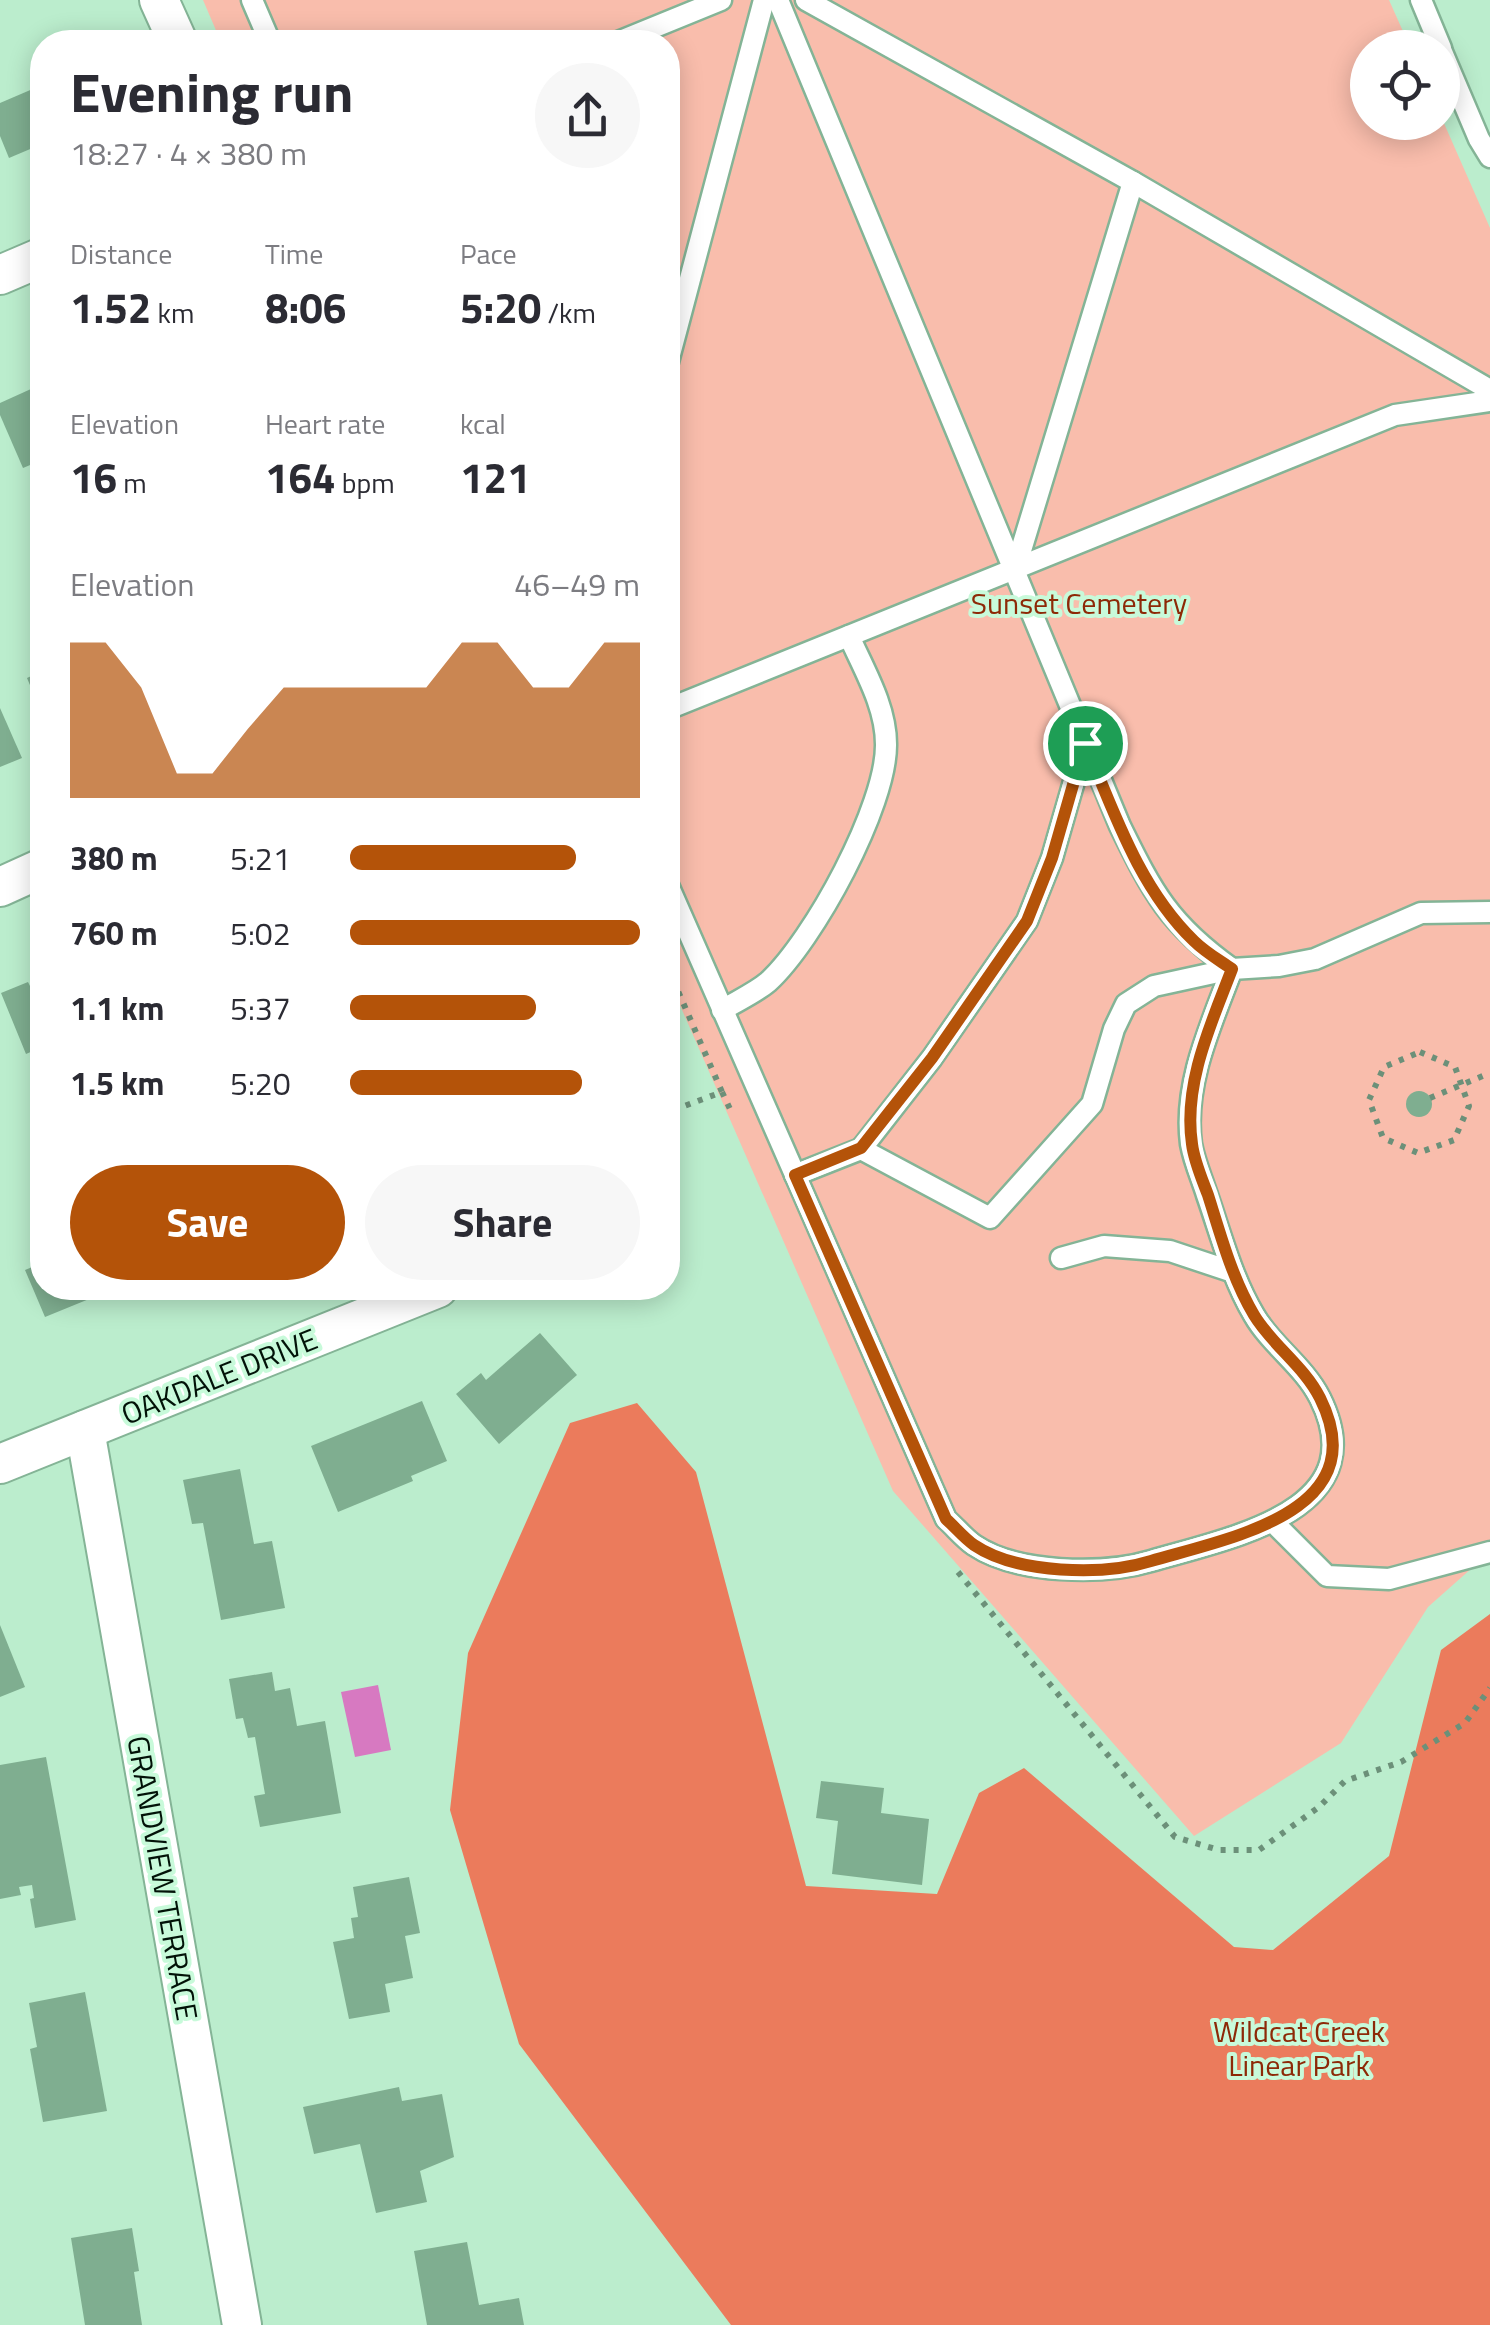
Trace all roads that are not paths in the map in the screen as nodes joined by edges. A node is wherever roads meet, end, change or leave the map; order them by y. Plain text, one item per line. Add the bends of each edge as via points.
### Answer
1 (160, 0) edge
2 (252, 0) edge
3 (720, 0) edge
4 (764, 0) edge
5 (778, 0) edge
6 (806, 0) edge
7 (1420, 0) edge
8 (173, 30) edge
9 (265, 30) edge
10 (647, 30) edge
11 (1433, 30) edge
12 (1460, 93) edge
13 (1490, 156) edge
14 (1133, 182) junction
15 (30, 263) edge
16 (0, 276) edge
17 (680, 317) edge
18 (1490, 390) edge
19 (1490, 402) edge
20 (1015, 570) junction
21 (848, 636) junction
22 (680, 704) edge
23 (1085, 743) junction
24 (30, 873) edge
25 (0, 886) edge
26 (680, 912) edge
27 (1490, 912) edge
28 (1232, 969) junction
29 (722, 1010) junction
30 (861, 1148) junction
31 (795, 1175) junction
32 (1061, 1258) dead end
33 (1233, 1272) junction
34 (408, 1300) edge
35 (84, 1430) junction
36 (0, 1464) edge
37 (1274, 1523) junction
38 (1490, 1552) edge
39 (242, 2325) edge

1 - 8 street
2 - 9 lane
3 - 10 lane
4 - 17 lane
5 - 20 lane
6 - 14 lane
7 - 11 lane
12 - 13 lane
14 - 18 lane
14 - 20 lane
15 - 16 street
19 - 20 lane via 1396,415
20 - 21 lane
20 - 23 lane
21 - 22 lane
21 - 29 lane via 877,699 886,744 882,778 860,838 810,930 768,982
23 - 28 lane via 1155,896 1195,943
23 - 30 lane via 1027,921
24 - 25 street
26 - 29 lane
27 - 28 lane via 1421,913 1316,959
28 - 30 lane via 1154,986 1126,1004 1092,1104 990,1218
28 - 33 lane via 1194,1082 1190,1118 1192,1148
29 - 31 lane
30 - 31 lane
31 - 37 lane via 946,1519 975,1546 1035,1565 1090,1571 1132,1567
32 - 33 lane via 1104,1246 1170,1251
33 - 37 lane via 1255,1318 1319,1396 1332,1428 1332,1468 1308,1499
34 - 35 street, OAKDALE DRIVE
35 - 36 street, OAKDALE DRIVE
35 - 39 street, GRANDVIEW TERRACE
37 - 38 lane via 1327,1576 1389,1579

